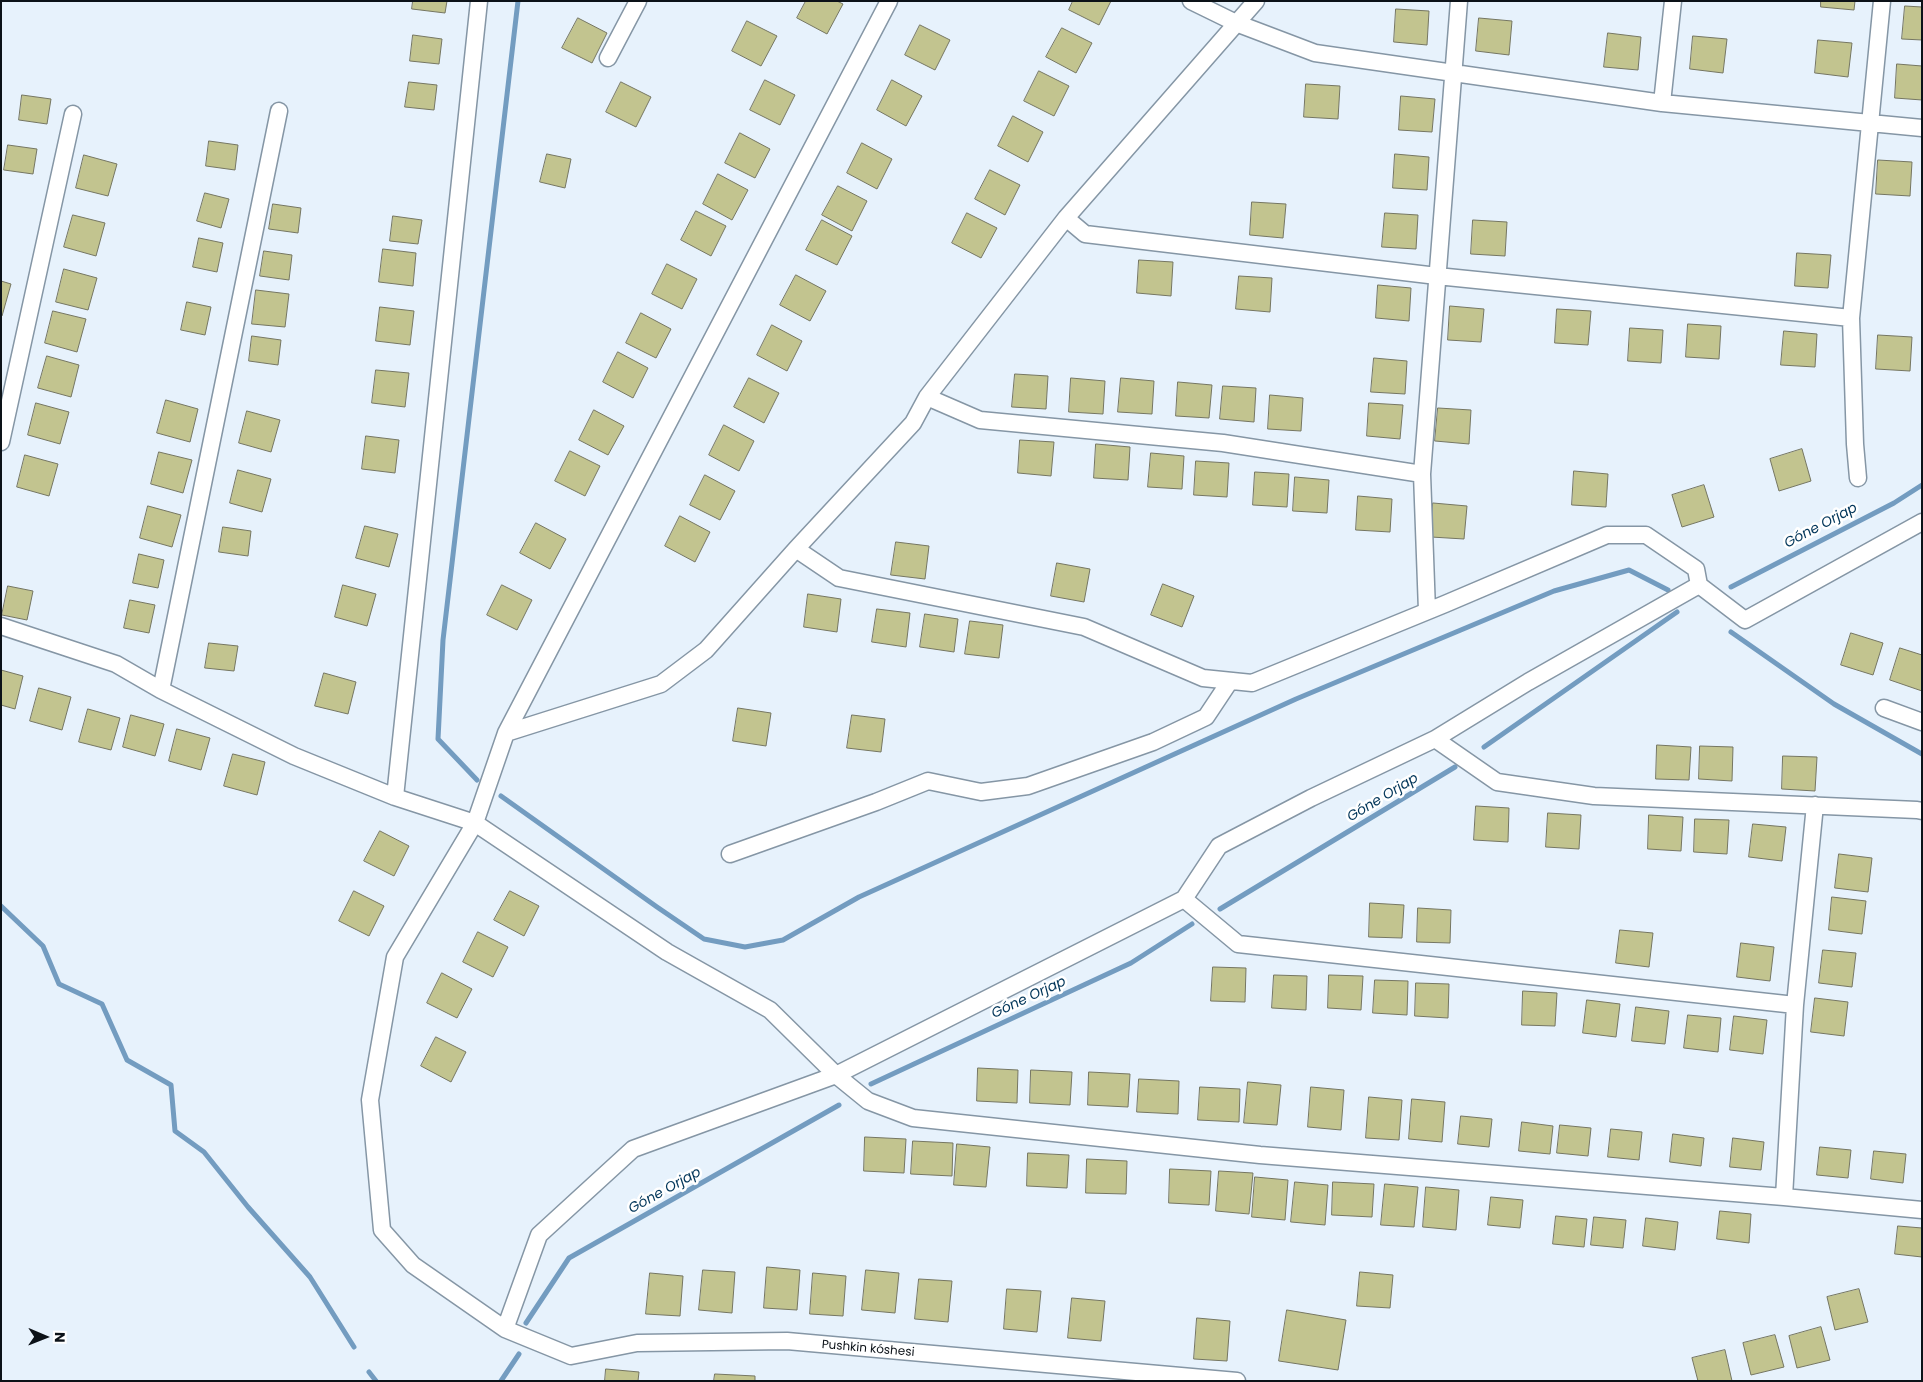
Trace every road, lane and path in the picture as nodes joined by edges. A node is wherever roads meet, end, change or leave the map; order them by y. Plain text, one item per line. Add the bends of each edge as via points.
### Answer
1 (479, 1) edge
2 (638, 1) edge
3 (889, 1) edge
4 (1191, 1) edge
5 (1256, 1) edge
6 (1459, 1) edge
7 (1673, 1) edge
8 (1882, 1) edge
9 (1236, 23) junction
10 (608, 58) dead end
11 (1455, 73) junction
12 (1662, 103) junction
13 (279, 111) dead end
14 (72, 114) dead end
15 (1870, 122) junction
16 (1922, 128) edge
17 (1066, 218) junction
18 (1437, 276) junction
19 (1851, 318) junction
20 (927, 398) junction
21 (1, 442) edge
22 (1422, 474) junction
23 (1858, 478) dead end
24 (1922, 522) edge
25 (796, 549) junction
26 (1699, 585) junction
27 (1427, 611) junction
28 (1, 626) edge
29 (1230, 681) junction
30 (162, 690) junction
31 (1884, 708) dead end
32 (1922, 722) edge
33 (506, 734) junction
34 (1435, 739) junction
35 (395, 797) junction
36 (1815, 805) junction
37 (1922, 811) edge
38 (475, 822) junction
39 (730, 854) dead end
40 (1184, 899) junction
41 (1795, 1005) junction
42 (836, 1075) junction
43 (1784, 1197) junction
44 (1922, 1210) edge
45 (505, 1329) junction
46 (1237, 1381) edge

1 - 35 street
2 - 10 street
3 - 33 street, Pushkin kóshesi
4 - 9 street
5 - 9 street
6 - 11 street
7 - 12 street
8 - 15 street
9 - 11 street via 1315,53
9 - 17 street
11 - 12 street
11 - 18 street
12 - 15 street
13 - 30 street
14 - 21 street
15 - 16 street
15 - 19 street
17 - 18 street via 1085,234
17 - 20 street
18 - 19 street
18 - 22 street
19 - 23 street
20 - 22 street via 980,420 1224,443
20 - 25 street via 913,423
22 - 27 street
24 - 26 street via 1745,620
25 - 29 street via 839,578 1084,627 1203,678
25 - 33 street via 706,650 661,684
26 - 27 street via 1696,569 1646,535 1607,534
26 - 34 street
27 - 29 street via 1252,683
28 - 30 street via 116,664
29 - 39 street via 1206,717 1153,742 1028,786 981,792 928,781
30 - 35 street via 294,756
31 - 32 street
33 - 38 street, Pushkin kóshesi
34 - 36 street via 1498,782 1594,796
34 - 40 street via 1219,846
35 - 38 street
36 - 37 street
36 - 41 street
38 - 42 street via 666,952 770,1010
38 - 45 street, Pushkin kóshesi via 395,957 370,1100 382,1230 413,1265
40 - 41 street via 1238,944
40 - 42 street
41 - 43 street
42 - 43 street via 868,1101 912,1118 1260,1155
42 - 45 street via 633,1149 539,1235
43 - 44 street
45 - 46 street, Pushkin kóshesi via 571,1356 637,1343 787,1341

